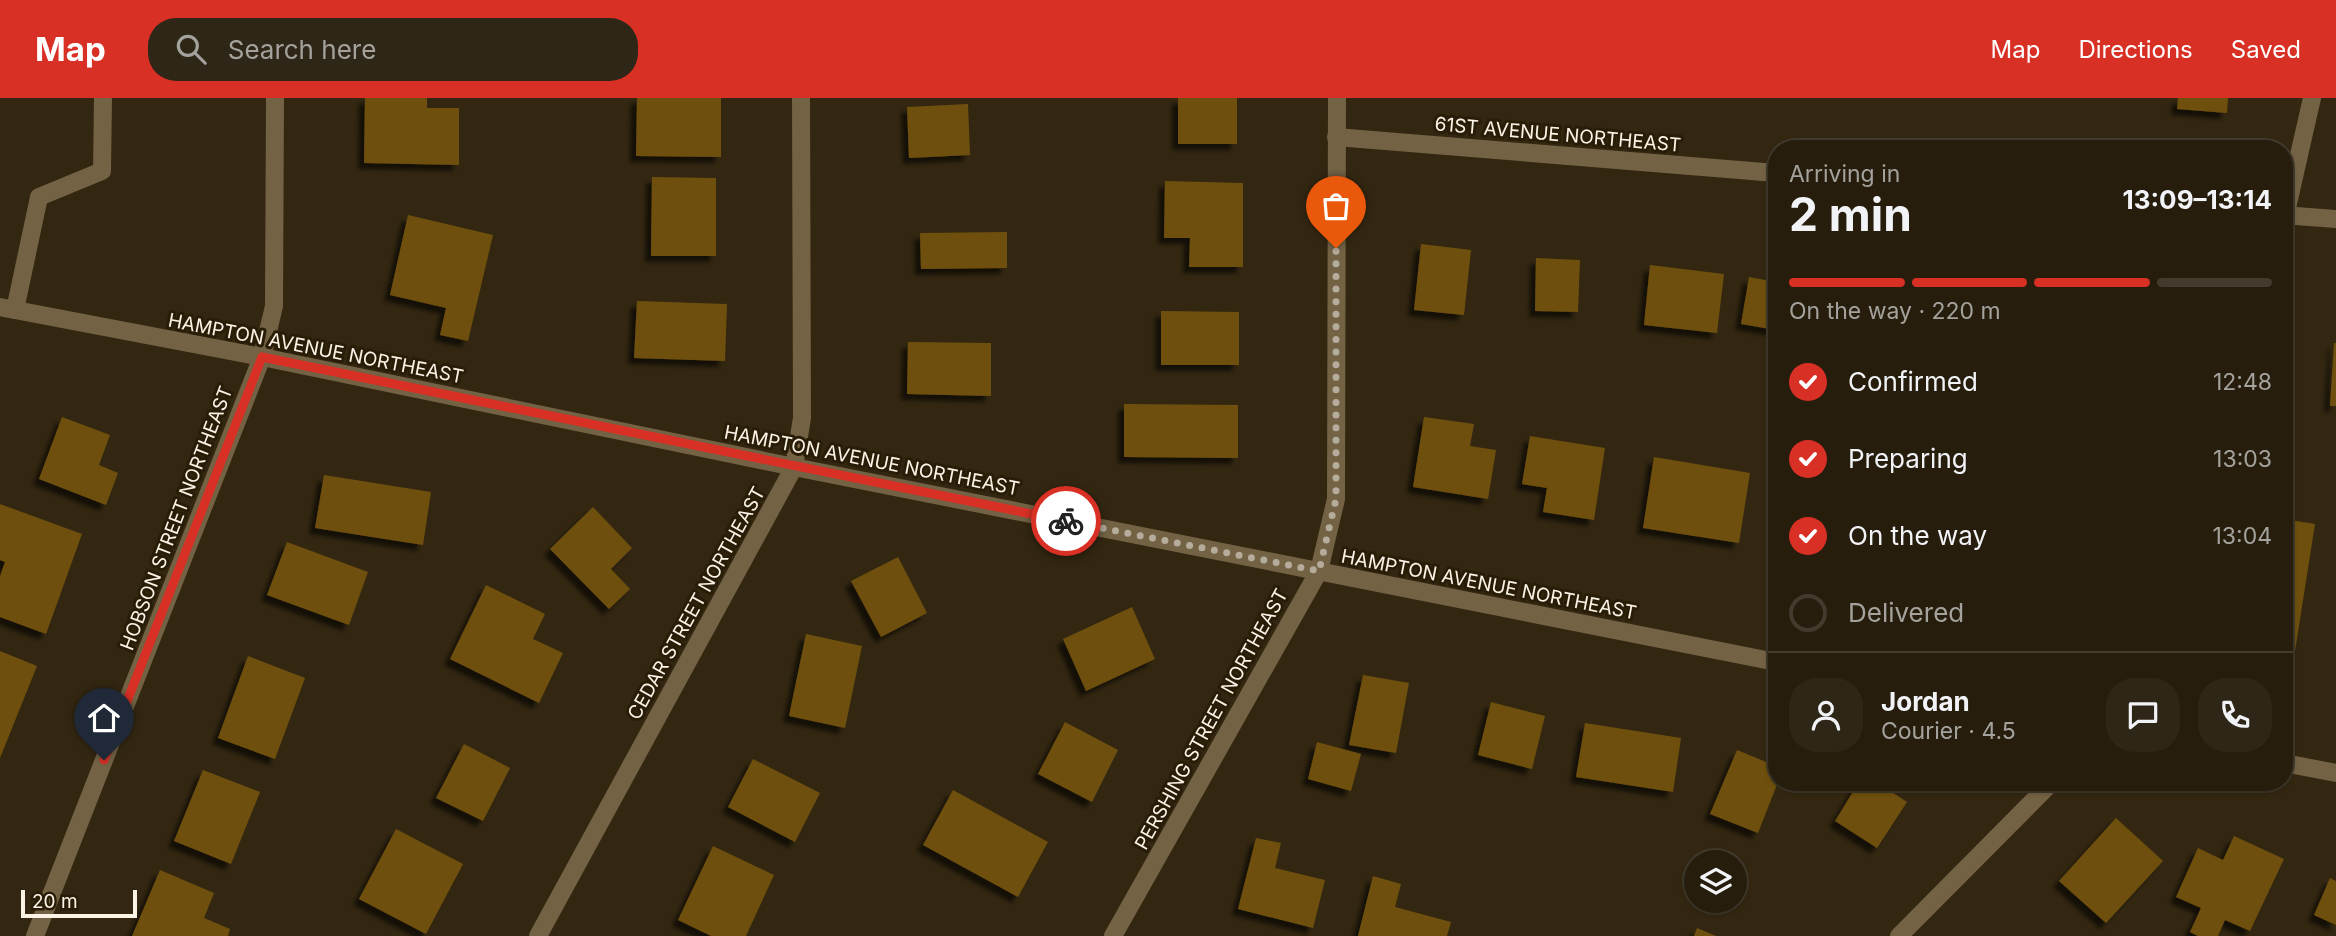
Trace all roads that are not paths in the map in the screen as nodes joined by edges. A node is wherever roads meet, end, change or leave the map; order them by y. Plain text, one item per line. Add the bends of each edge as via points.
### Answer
1 (103, 98) edge
2 (275, 98) edge
3 (802, 98) edge
4 (1337, 98) edge
5 (2312, 98) edge
6 (1336, 137) junction
7 (1768, 172) edge
8 (2293, 179) edge
9 (2293, 217) edge
10 (2336, 219) edge
11 (8, 309) edge
12 (262, 357) junction
13 (794, 467) junction
14 (1319, 571) junction
15 (1768, 660) edge
16 (2293, 765) edge
17 (2336, 773) edge
18 (2043, 791) edge
19 (35, 936) edge
20 (538, 936) edge
21 (1113, 936) edge
22 (1899, 936) edge

1 - 11 street via 102,171 39,197
2 - 12 street, HOBSON STREET NORTHEAST via 274,306
3 - 13 street, CEDAR STREET NORTHEAST via 803,418
4 - 6 street, PERSHING STREET NORTHEAST
5 - 8 street
6 - 7 street, 61ST AVENUE NORTHEAST
6 - 14 street, PERSHING STREET NORTHEAST via 1336,499
9 - 10 street
11 - 12 street, HAMPTON AVENUE NORTHEAST
12 - 13 street, HAMPTON AVENUE NORTHEAST
12 - 19 street, HOBSON STREET NORTHEAST
13 - 14 street, HAMPTON AVENUE NORTHEAST
13 - 20 street, CEDAR STREET NORTHEAST
14 - 15 street, HAMPTON AVENUE NORTHEAST
14 - 21 street, PERSHING STREET NORTHEAST
16 - 17 street
18 - 22 street

